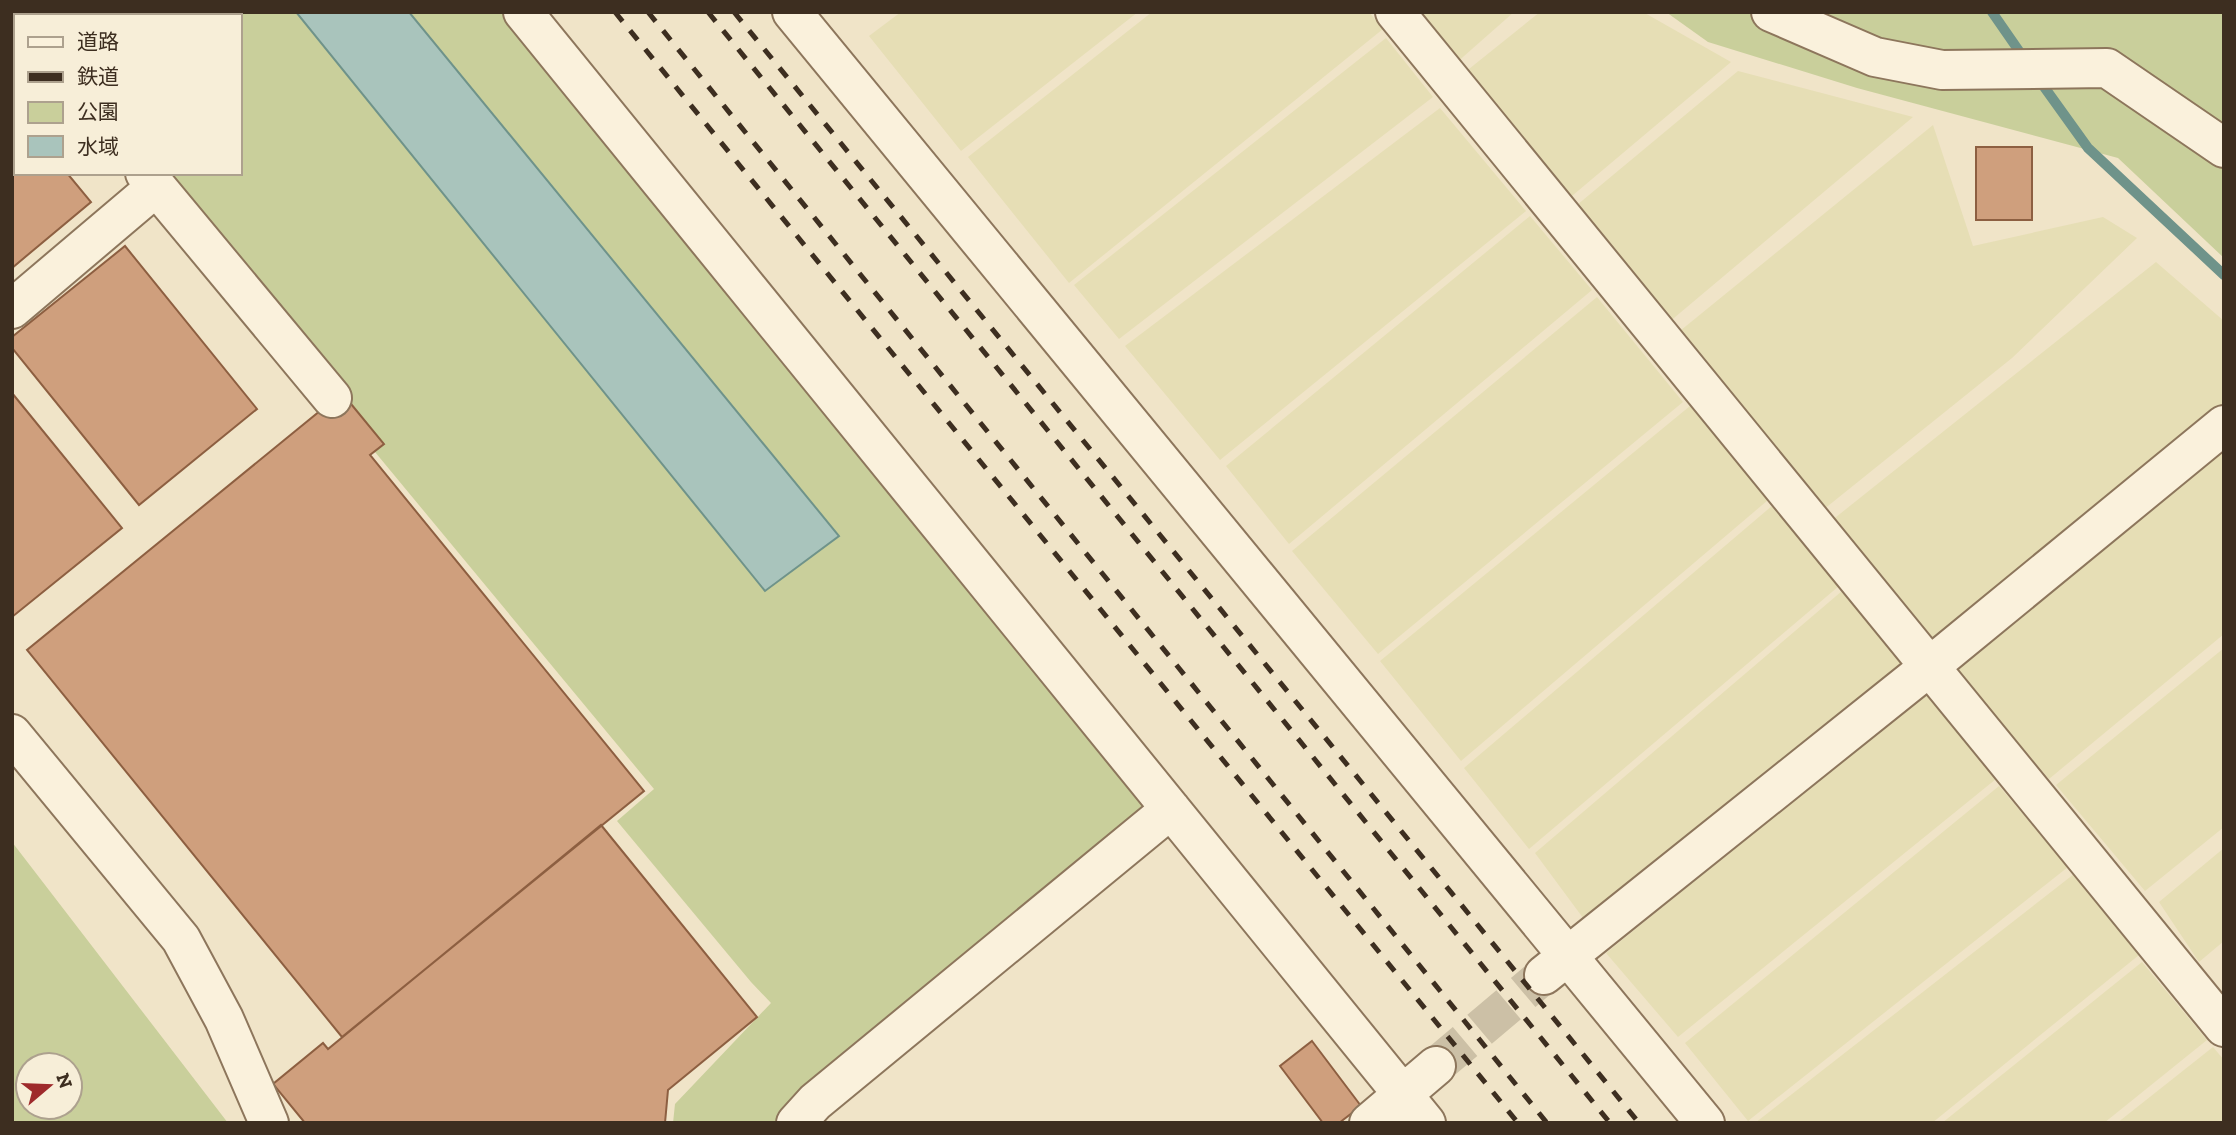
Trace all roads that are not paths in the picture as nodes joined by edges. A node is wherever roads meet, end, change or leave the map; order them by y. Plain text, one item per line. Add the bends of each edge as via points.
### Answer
1 (523, 12) edge
2 (792, 12) edge
3 (1395, 12) edge
4 (1771, 12) edge
5 (2224, 148) edge
6 (151, 180) edge
7 (12, 309) edge
8 (332, 398) dead end
9 (2224, 425) edge
10 (1929, 667) junction
11 (12, 734) edge
12 (1171, 808) junction
13 (1556, 966) junction
14 (2224, 1027) edge
15 (1436, 1066) tunnel mouth
16 (1415, 1108) edge
17 (269, 1123) edge
18 (796, 1123) edge
19 (1369, 1123) edge
20 (1705, 1123) edge

1 - 12 street
2 - 13 street
3 - 10 street
4 - 5 street via 1875,57 1942,70 2107,68
6 - 7 street
6 - 8 street
9 - 10 street
10 - 13 street
10 - 14 street
11 - 17 street via 181,939
12 - 16 street
12 - 18 street via 815,1102
13 - 20 street
15 - 16 street
16 - 19 street

